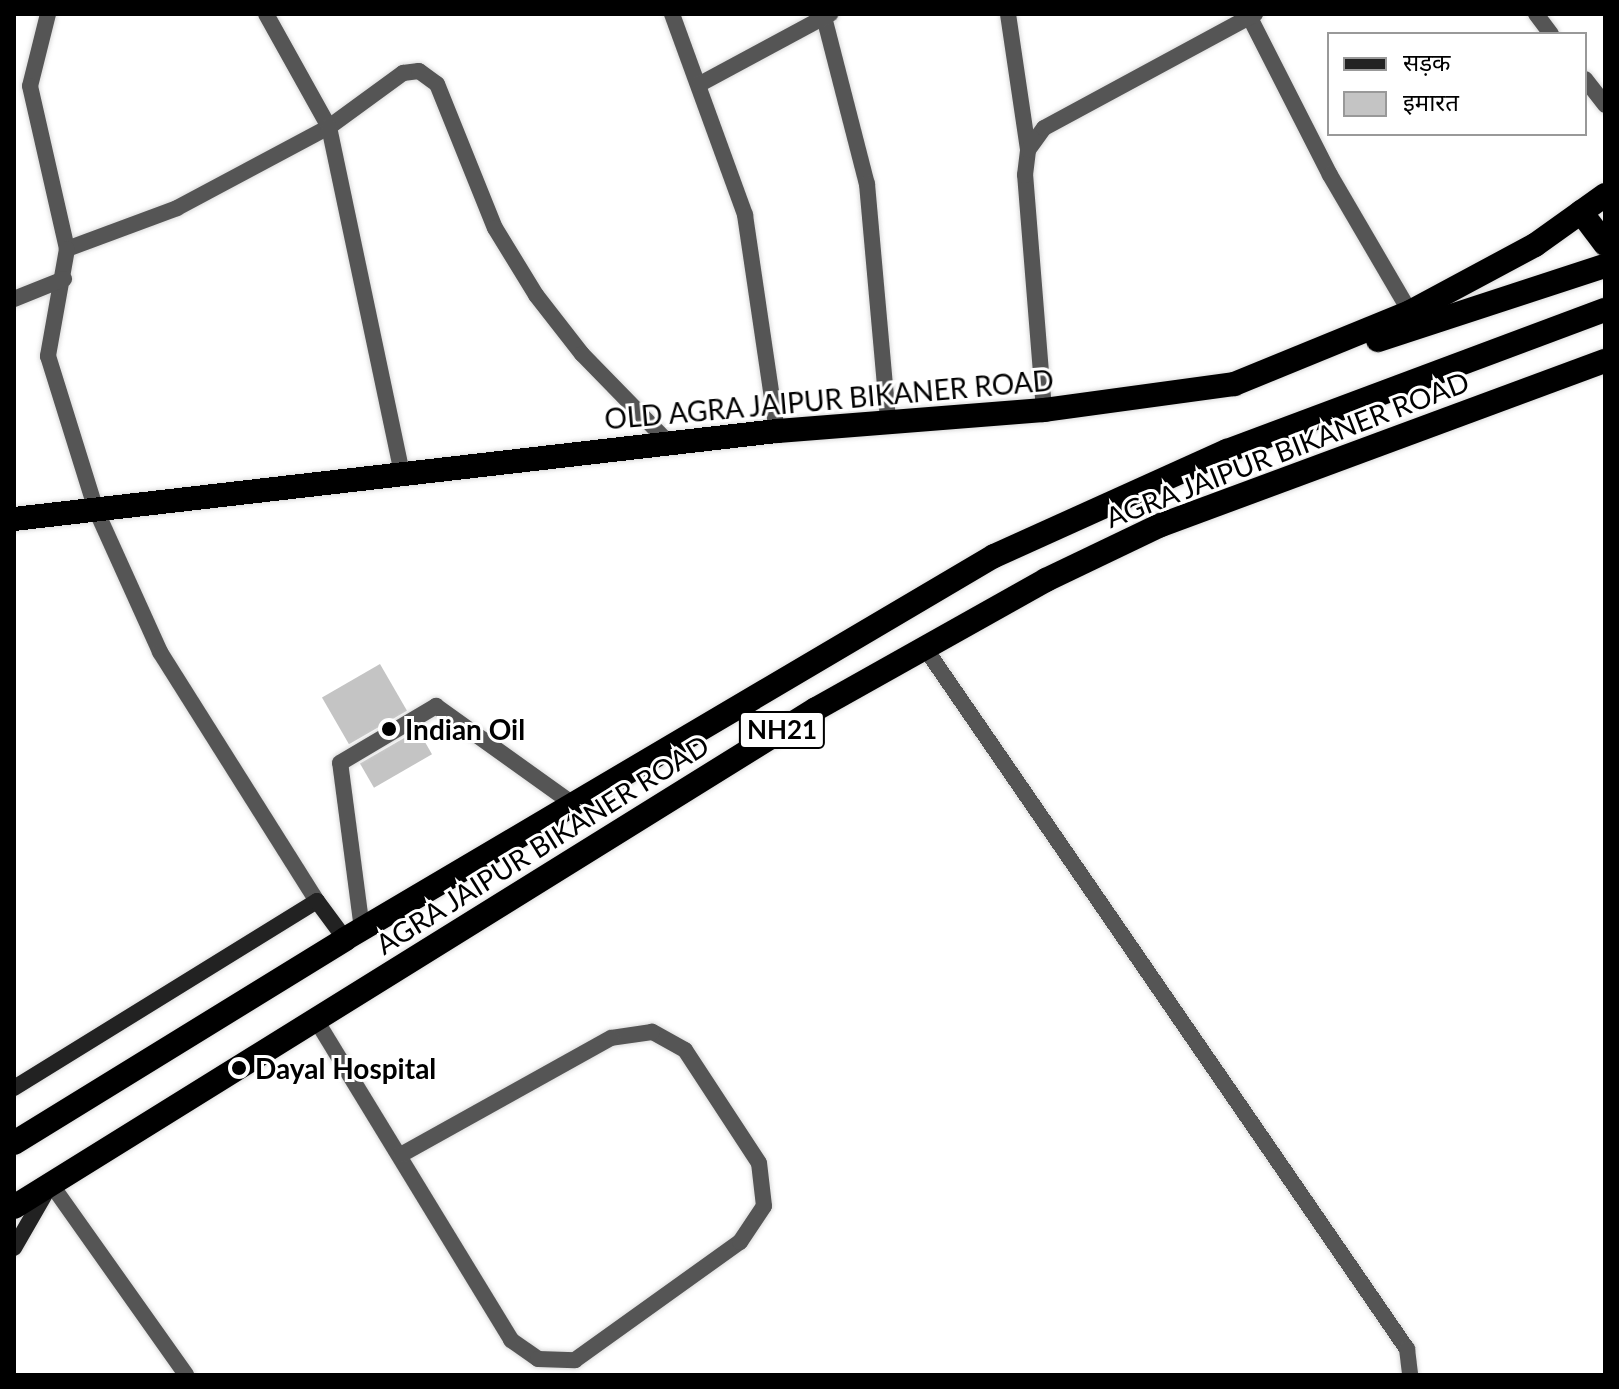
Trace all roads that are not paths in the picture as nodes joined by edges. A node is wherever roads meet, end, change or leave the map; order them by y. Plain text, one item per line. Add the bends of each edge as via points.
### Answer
1 (48, 14) edge
2 (266, 14) edge
3 (672, 14) edge
4 (1008, 14) edge
5 (1536, 14) edge
6 (827, 15) edge
7 (1251, 15) edge
8 (802, 20) edge
9 (1550, 32) edge
10 (1587, 82) edge
11 (700, 84) junction
12 (1605, 105) edge
13 (329, 127) junction
14 (1028, 150) junction
15 (1605, 195) edge
16 (1581, 212) junction
17 (1605, 244) edge
18 (67, 249) junction
19 (1605, 266) edge
20 (64, 279) junction
21 (14, 299) edge
22 (1605, 310) edge
23 (1410, 312) junction
24 (1605, 361) edge
25 (1234, 384) junction
26 (1044, 410) junction
27 (888, 420) junction
28 (777, 431) junction
29 (669, 443) junction
30 (402, 474) junction
31 (96, 510) junction
32 (14, 519) edge
33 (925, 648) junction
34 (573, 804) junction
35 (317, 901) junction
36 (353, 934) junction
37 (316, 1020) junction
38 (14, 1088) edge
39 (14, 1143) edge
40 (401, 1155) junction
41 (51, 1184) junction
42 (14, 1207) edge
43 (14, 1248) edge
44 (186, 1375) edge
45 (1410, 1375) edge

1 - 18 street via 30,86
2 - 13 street
3 - 11 street
4 - 14 street
5 - 9 street
6 - 8 street
6 - 27 street via 867,184
7 - 14 street via 1044,128
7 - 23 street via 1330,175
8 - 11 street
10 - 12 street
11 - 28 street via 745,215
13 - 18 street via 134,229
13 - 29 street via 403,73 419,71 437,84 495,228 536,295 582,354
13 - 30 street
14 - 26 street via 1025,175
15 - 16 highway, OLD AGRA JAIPUR BIKANER ROAD
16 - 17 highway
16 - 23 highway, OLD AGRA JAIPUR BIKANER ROAD via 1535,245
18 - 20 street
19 - 25 highway
20 - 21 street
20 - 31 street via 48,356
22 - 34 highway, AGRA JAIPUR BIKANER ROAD / NH21 via 1097,505 968,571
23 - 25 highway, OLD AGRA JAIPUR BIKANER ROAD
24 - 33 highway, AGRA JAIPUR BIKANER ROAD / NH21 via 1161,525
25 - 26 highway, OLD AGRA JAIPUR BIKANER ROAD
26 - 27 highway, OLD AGRA JAIPUR BIKANER ROAD
27 - 28 highway, OLD AGRA JAIPUR BIKANER ROAD
28 - 29 highway, OLD AGRA JAIPUR BIKANER ROAD
29 - 30 highway, OLD AGRA JAIPUR BIKANER ROAD
30 - 31 highway, OLD AGRA JAIPUR BIKANER ROAD
31 - 32 highway, OLD AGRA JAIPUR BIKANER ROAD
31 - 35 street via 160,652
33 - 37 highway, AGRA JAIPUR BIKANER ROAD / NH21
33 - 45 street via 1407,1349
34 - 36 highway, AGRA JAIPUR BIKANER ROAD / NH21
34 - 36 street via 436,706 340,763
35 - 36 street
35 - 38 street
36 - 39 highway, AGRA JAIPUR BIKANER ROAD / NH21
37 - 40 street
37 - 41 highway, AGRA JAIPUR BIKANER ROAD / NH21
40 - 40 street via 511,1340 538,1359 575,1360 740,1242 764,1206 759,1163 685,1050 652,1032 611,1038
41 - 42 highway, AGRA JAIPUR BIKANER ROAD / NH21
41 - 43 street
41 - 44 street

